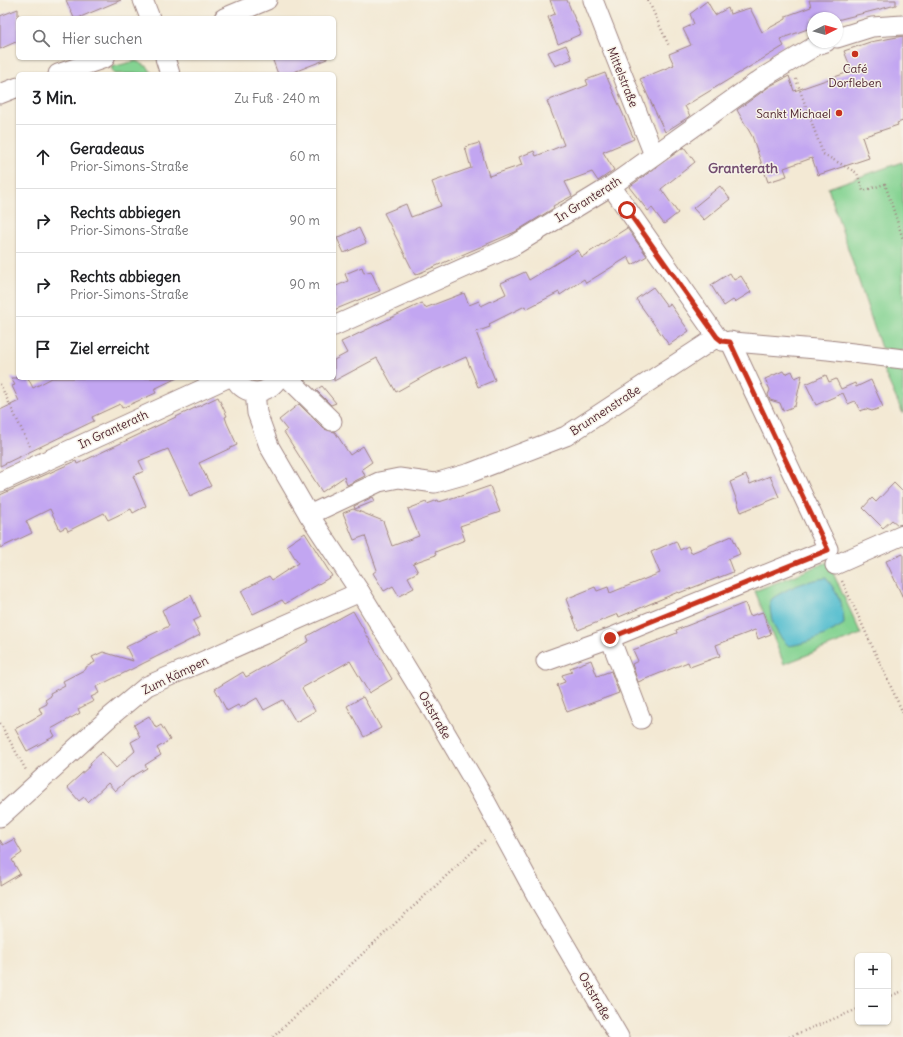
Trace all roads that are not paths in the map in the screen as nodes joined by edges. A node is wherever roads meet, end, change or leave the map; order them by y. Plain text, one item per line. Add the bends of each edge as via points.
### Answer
1 (143, 0) edge
2 (267, 0) edge
3 (593, 0) edge
4 (149, 16) edge
5 (229, 16) edge
6 (903, 25) edge
7 (843, 36) edge
8 (812, 48) edge
9 (99, 60) edge
10 (166, 60) edge
11 (64, 72) edge
12 (169, 72) edge
13 (16, 88) edge
14 (0, 94) edge
15 (654, 155) junction
16 (611, 186) junction
17 (336, 325) edge
18 (724, 339) junction
19 (903, 359) edge
20 (223, 380) edge
21 (237, 380) edge
22 (276, 380) edge
23 (290, 380) edge
24 (255, 392) junction
25 (332, 421) dead end
26 (0, 482) edge
27 (309, 515) junction
28 (903, 535) edge
29 (835, 565) road end
30 (360, 592) junction
31 (610, 638) junction
32 (546, 661) dead end
33 (641, 718) dead end
34 (0, 817) edge
35 (619, 1037) edge

1 - 4 street
2 - 5 street
3 - 15 street, Mittelstraße
6 - 7 street via 872,27
8 - 15 street, In Granterath via 764,77
9 - 11 street
10 - 12 street
13 - 14 street
15 - 16 street, In Granterath
16 - 17 street, In Granterath via 512,246
16 - 18 street
18 - 19 street
18 - 27 street, Brunnenstraße via 566,436 470,473 435,483 399,478 379,482
18 - 31 street via 828,550
20 - 26 street, In Granterath
21 - 24 street via 242,387
22 - 24 street via 269,389
23 - 25 street
24 - 27 street, Oststraße via 257,413 269,446
27 - 30 street, Oststraße
28 - 29 street
30 - 34 street, Zum Kämpen via 147,686
30 - 35 street, Oststraße via 431,708
31 - 32 street
31 - 33 street

